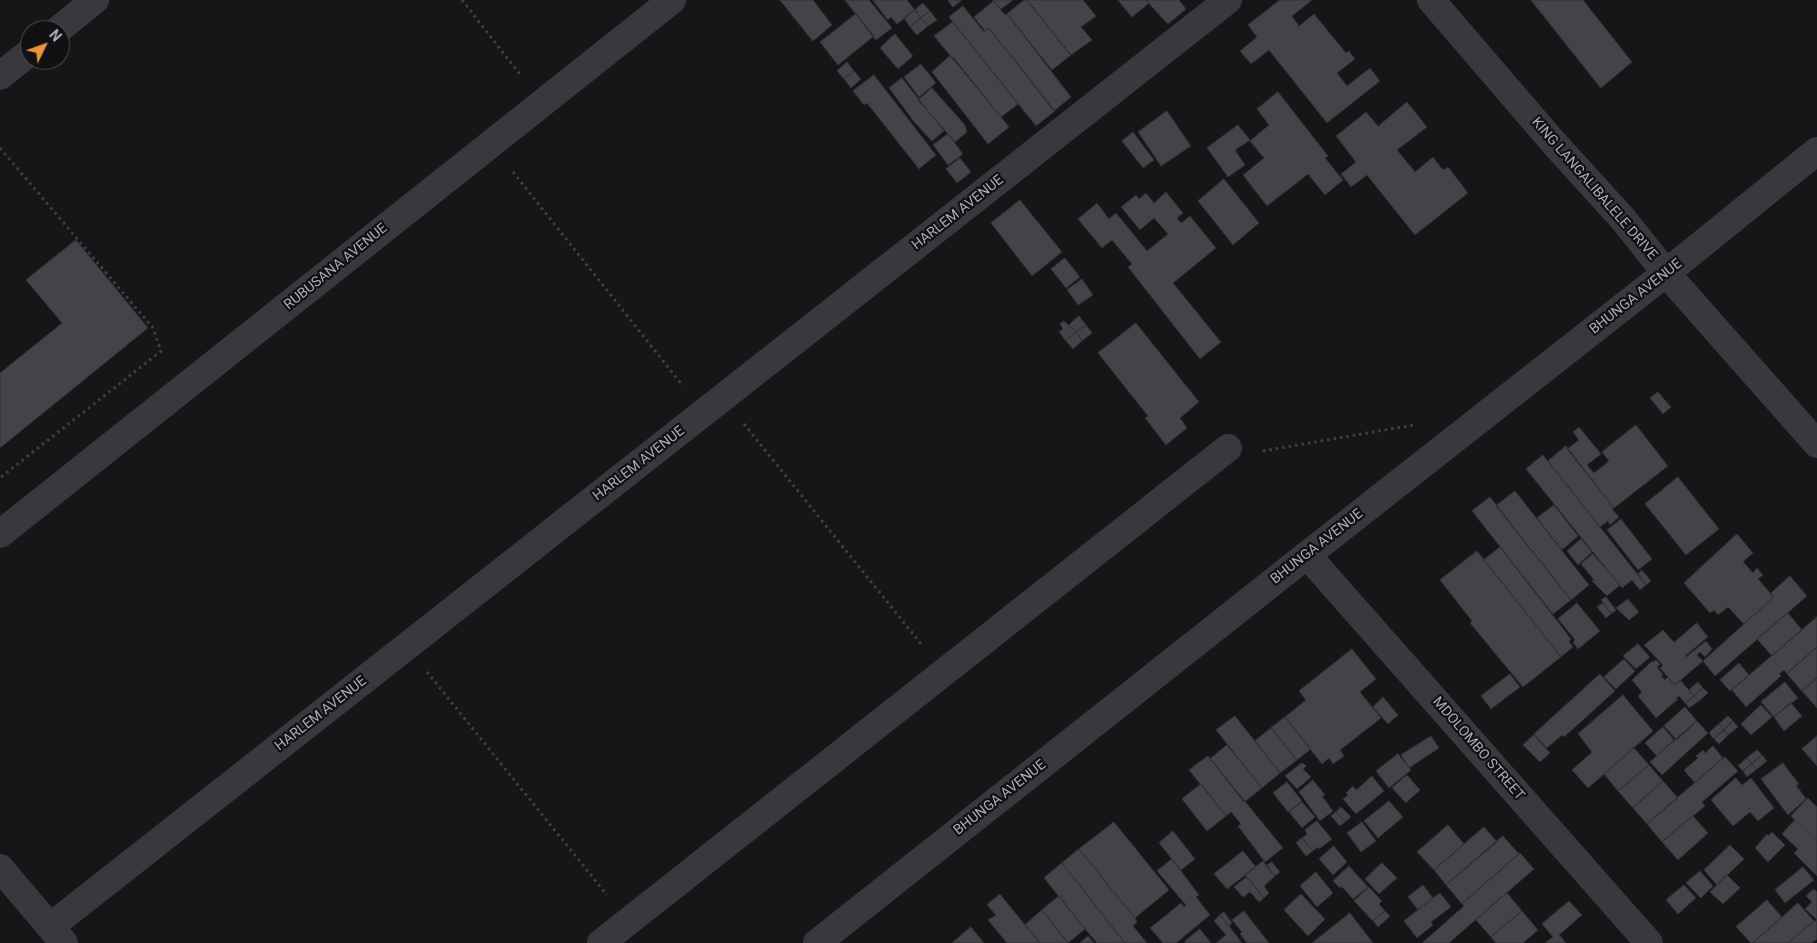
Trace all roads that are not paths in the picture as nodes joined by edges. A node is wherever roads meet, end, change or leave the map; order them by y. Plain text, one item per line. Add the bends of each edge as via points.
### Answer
1 (95, 0) edge
2 (672, 0) edge
3 (1228, 0) edge
4 (1431, 0) edge
5 (70, 20) edge
6 (20, 60) edge
7 (0, 76) edge
8 (1817, 151) edge
9 (1666, 273) junction
10 (1817, 444) edge
11 (1228, 448) road end
12 (0, 534) edge
13 (1306, 555) junction
14 (0, 868) edge
15 (57, 935) edge
16 (601, 943) edge
17 (817, 943) edge
18 (1649, 943) edge

1 - 5 street
2 - 12 street, RUBUSANA AVENUE
3 - 15 street, HARLEM AVENUE via 407,647
4 - 9 street, KING LANGALIBALELE DRIVE via 1623,219
6 - 7 street
8 - 9 street, BHUNGA AVENUE
9 - 10 street, KING LANGALIBALELE DRIVE
9 - 13 street, BHUNGA AVENUE
11 - 16 street
13 - 17 street, BHUNGA AVENUE
13 - 18 street, MDOLOMBO STREET
14 - 15 street

